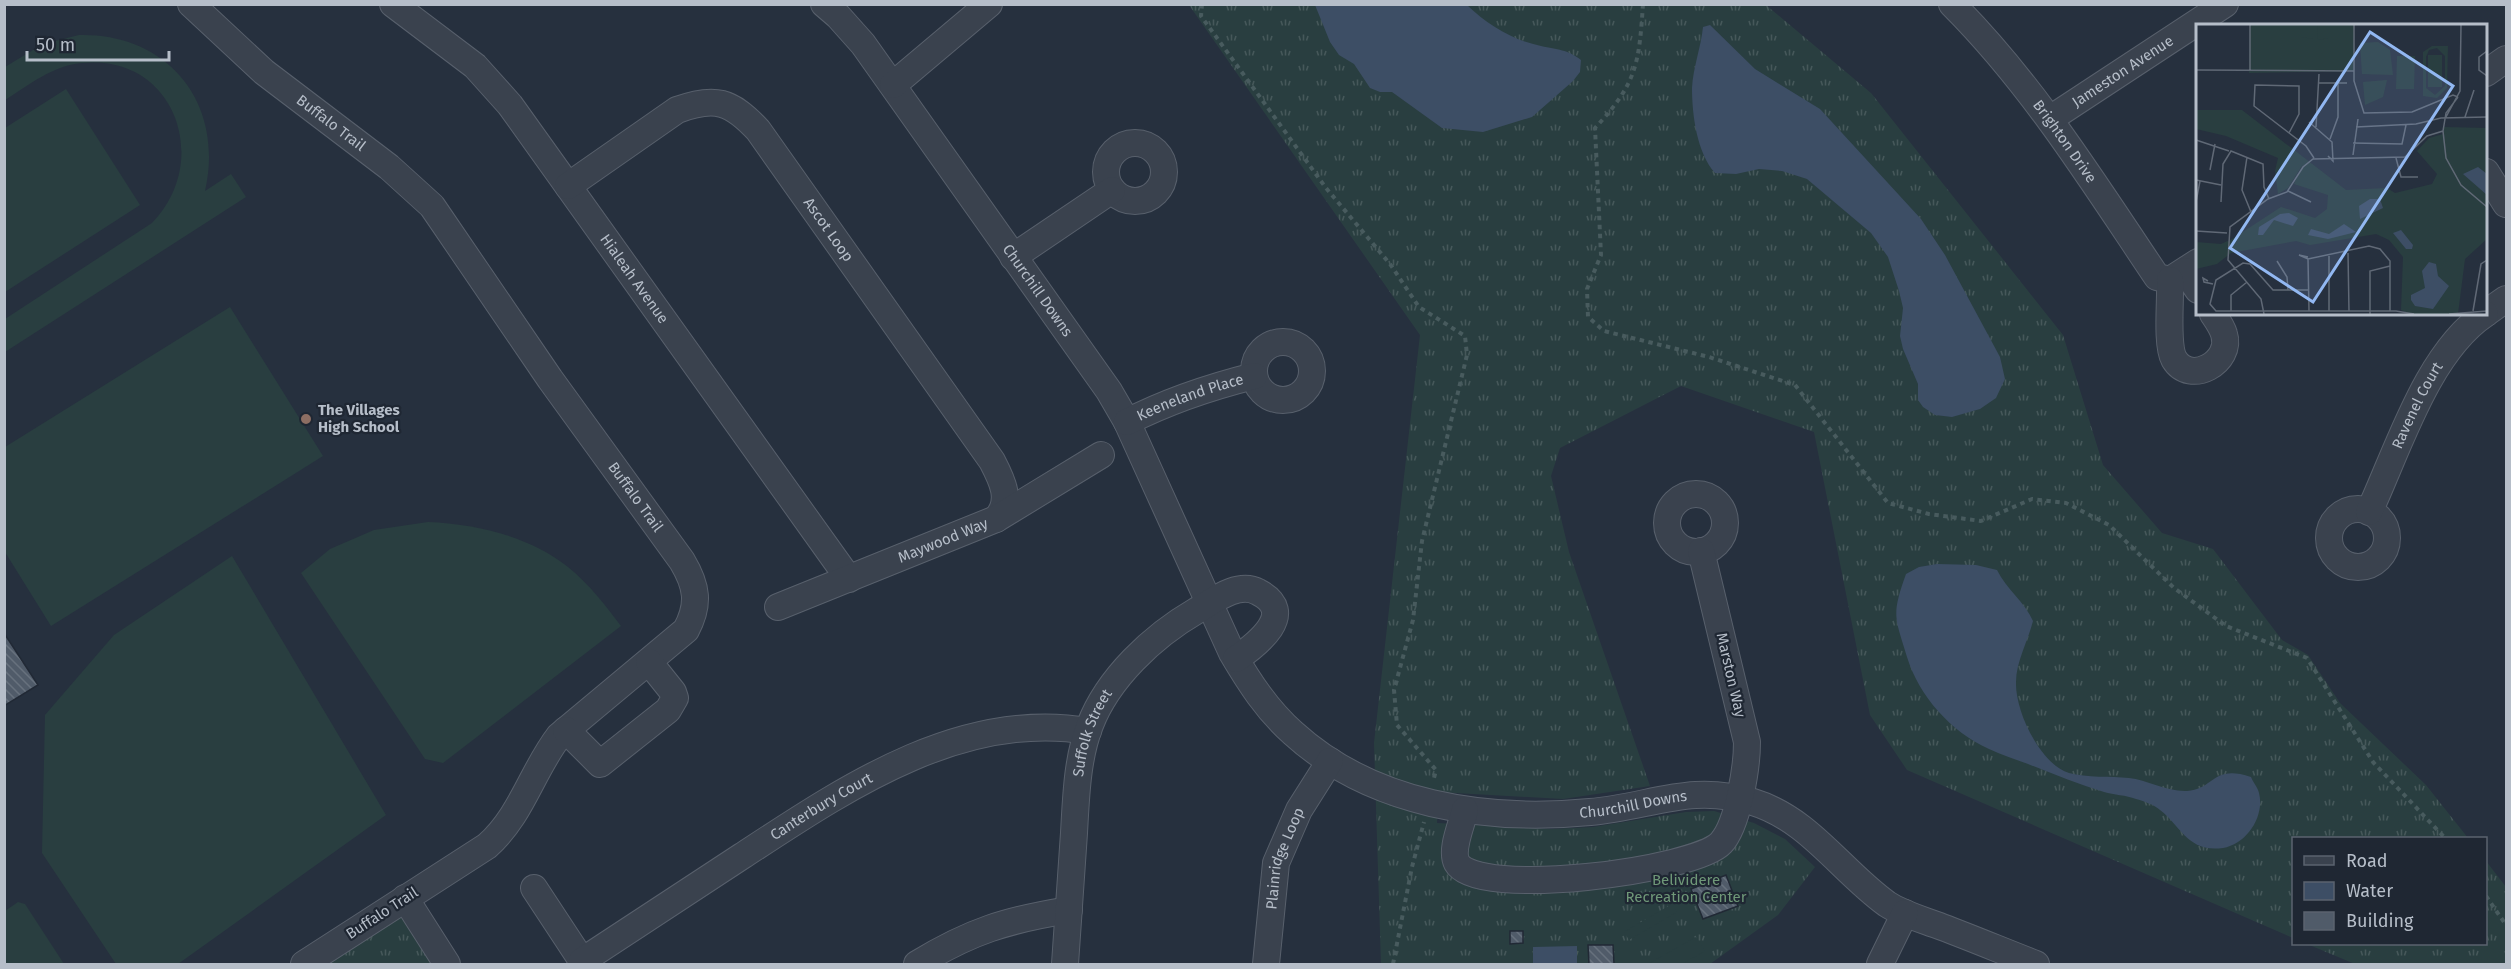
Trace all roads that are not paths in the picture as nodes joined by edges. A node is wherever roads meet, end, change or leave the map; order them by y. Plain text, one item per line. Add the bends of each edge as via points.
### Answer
1 (191, 4) edge
2 (393, 4) edge
3 (824, 4) edge
4 (989, 4) edge
5 (1952, 4) edge
6 (2225, 4) edge
7 (2506, 59) edge
8 (2487, 72) edge
9 (893, 85) junction
10 (2050, 119) junction
11 (2487, 173) edge
12 (568, 186) junction
13 (1112, 190) dead end
14 (2506, 204) edge
15 (1013, 257) junction
16 (2188, 276) edge
17 (2506, 299) edge
18 (2487, 312) edge
19 (2214, 315) edge
20 (2483, 315) edge
21 (1254, 376) dead end
22 (1127, 422) junction
23 (1101, 455) dead end
24 (2369, 512) dead end
25 (996, 519) junction
26 (1701, 551) dead end
27 (849, 579) junction
28 (1209, 603) junction
29 (778, 607) dead end
30 (1236, 659) junction
31 (649, 662) junction
32 (566, 730) junction
33 (1088, 731) junction
34 (1330, 761) junction
35 (1739, 799) junction
36 (1465, 810) junction
37 (534, 888) dead end
38 (405, 898) junction
39 (1069, 910) junction
40 (1905, 913) junction
41 (583, 963) edge
42 (304, 964) edge
43 (447, 964) edge
44 (917, 964) edge
45 (1065, 964) edge
46 (1266, 964) edge
47 (1880, 964) edge
48 (2036, 964) edge

1 - 31 street, Buffalo Trail via 264,72 389,167 432,206 550,379 682,561 697,594 694,615 686,630
2 - 12 street, Hialeah Avenue via 475,66 510,105
3 - 9 street, Churchill Downs via 863,44
4 - 9 street
5 - 10 street, Brighton Drive via 2008,64
6 - 10 street, Jameston Avenue
7 - 8 street
9 - 15 street, Churchill Downs
10 - 16 street, Brighton Drive via 2157,277
11 - 14 street
12 - 25 street, Ascot Loop via 677,110 696,103 716,102 743,115 758,130 992,461 1006,495 1004,511
12 - 27 street, Hialeah Avenue
13 - 15 street
15 - 22 street, Churchill Downs via 1084,354
16 - 19 street, Brighton Drive via 2171,349 2175,360 2185,368 2204,369 2220,359 2225,334
17 - 18 street, Ravenel Court
20 - 24 street, Ravenel Court via 2447,352 2431,379
21 - 22 street, Keeneland Place via 1189,394
22 - 28 street, Churchill Downs
23 - 25 street, Maywood Way
25 - 27 street, Maywood Way
26 - 35 street, Marston Way via 1747,742 1747,766
27 - 29 street, Maywood Way
28 - 30 street, Churchill Downs
28 - 30 street via 1239,588 1264,595 1271,605 1274,618 1270,630
28 - 33 street, Suffolk Street via 1179,621 1135,658 1101,703
30 - 34 street, Churchill Downs via 1270,709
31 - 32 street, Buffalo Trail
31 - 32 street via 673,692 675,698 668,710 600,764
32 - 38 street, Buffalo Trail via 545,755 504,831
33 - 39 street, Suffolk Street via 1081,760
33 - 41 street, Canterbury Court via 1047,728 992,734 924,752 862,780
34 - 36 street, Churchill Downs via 1366,782 1427,803
34 - 46 street, Plainridge Loop via 1299,810 1276,863
35 - 36 street, Churchill Downs via 1678,794 1592,812 1552,814
35 - 36 street, Marston Way via 1727,835 1706,851 1609,876 1567,879 1480,877 1465,871 1455,857
35 - 40 street, Churchill Downs via 1773,809 1797,823 1870,891
37 - 41 street
38 - 42 street, Buffalo Trail
38 - 43 street
39 - 44 street via 999,923
39 - 45 street, Suffolk Street
40 - 47 street
40 - 48 street, Churchill Downs

